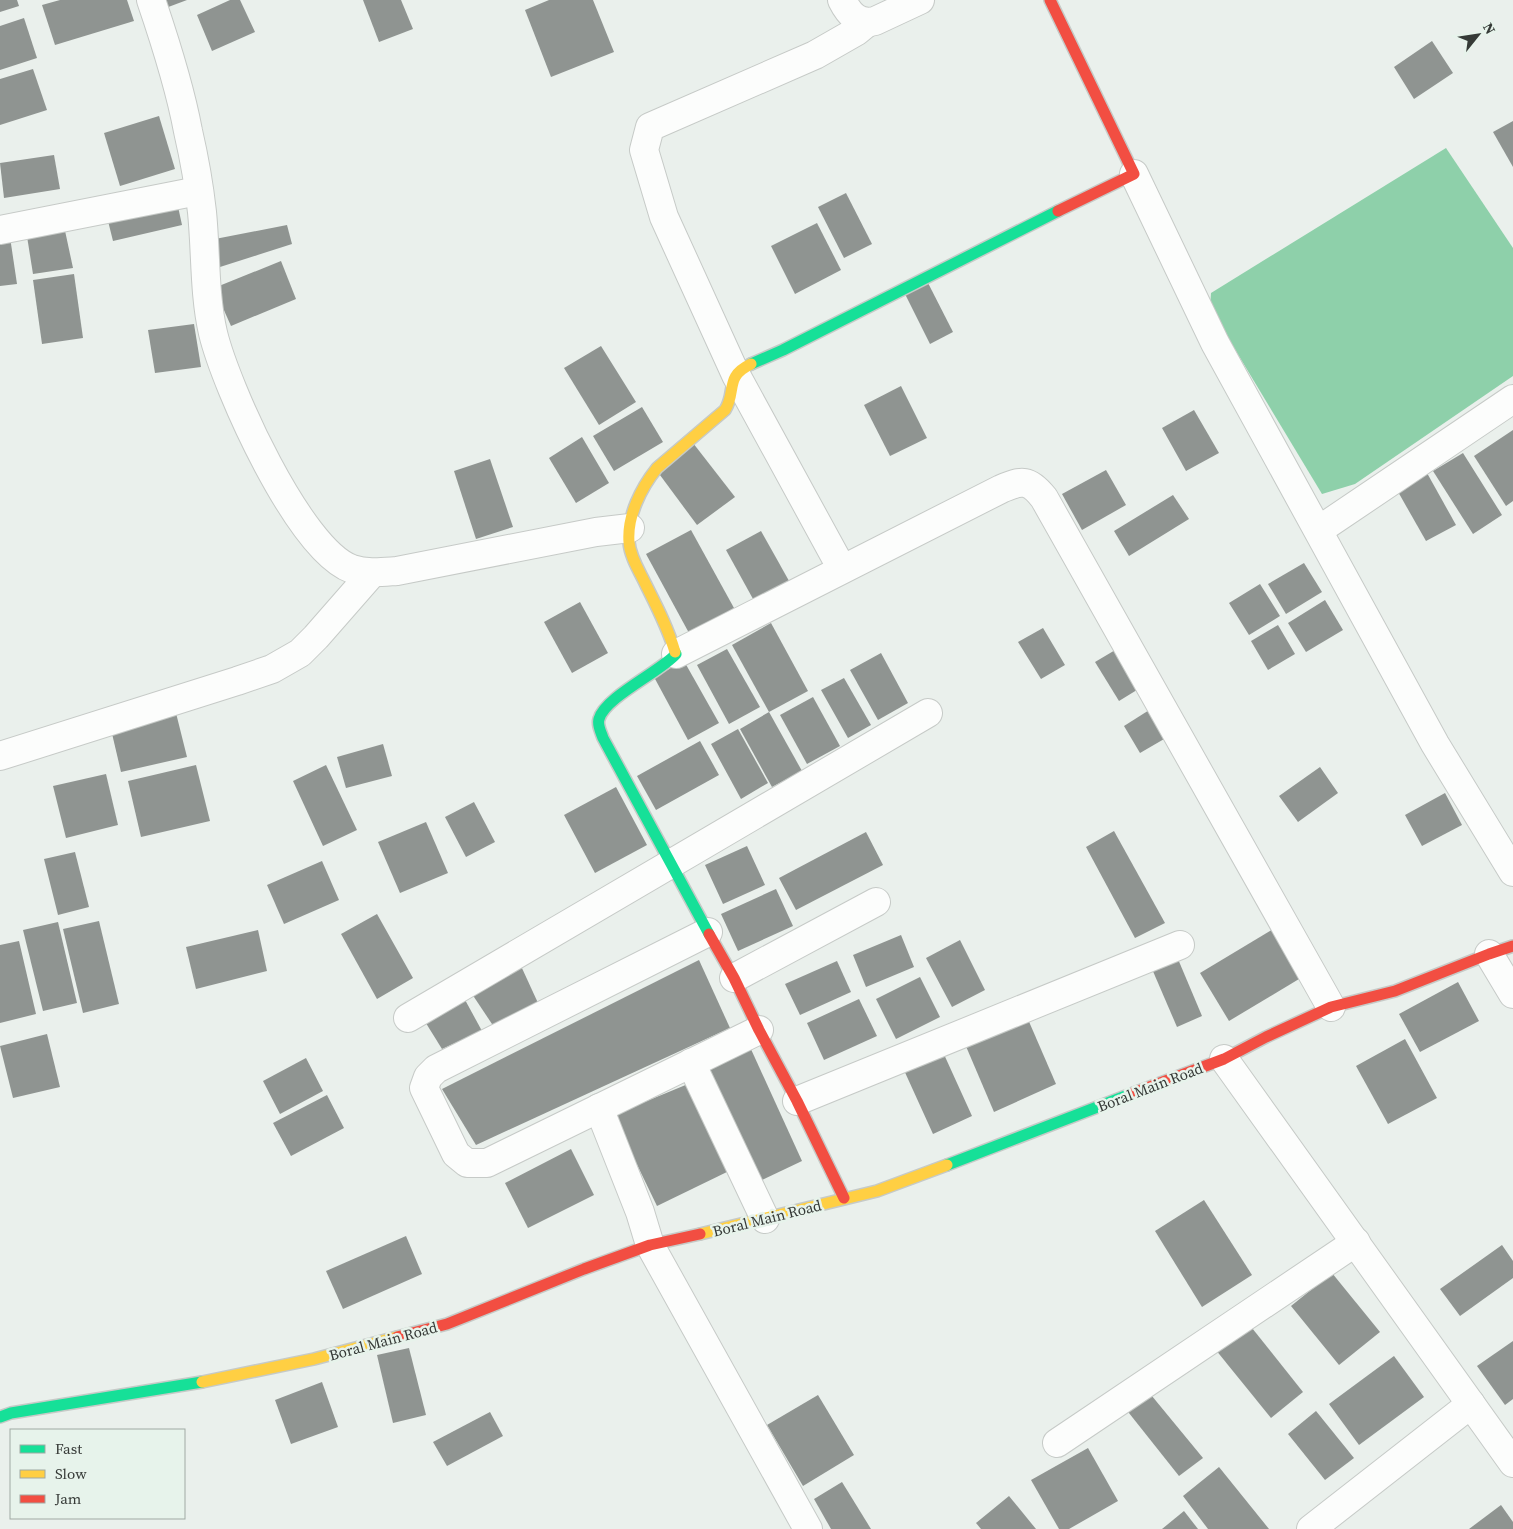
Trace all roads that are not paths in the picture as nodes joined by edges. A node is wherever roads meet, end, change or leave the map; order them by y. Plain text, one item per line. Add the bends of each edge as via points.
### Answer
1 (151, 0) edge
2 (842, 0) edge
3 (920, 0) edge
4 (1050, 0) edge
5 (868, 22) junction
6 (1134, 174) junction
7 (198, 191) junction
8 (0, 229) edge
9 (736, 375) junction
10 (1513, 399) edge
11 (630, 528) junction
12 (1318, 530) junction
13 (842, 569) junction
14 (372, 572) junction
15 (676, 654) junction
16 (928, 712) dead end
17 (0, 756) edge
18 (671, 864) junction
19 (1513, 872) edge
20 (876, 902) dead end
21 (708, 932) junction
22 (1180, 945) dead end
23 (1501, 950) edge
24 (734, 978) junction
25 (1513, 994) edge
26 (1331, 1007) junction
27 (408, 1018) dead end
28 (759, 1030) junction
29 (1224, 1059) junction
30 (691, 1063) junction
31 (797, 1101) junction
32 (599, 1108) junction
33 (844, 1198) junction
34 (765, 1219) junction
35 (1356, 1242) junction
36 (650, 1245) junction
37 (1471, 1404) junction
38 (0, 1417) edge
39 (1057, 1443) dead end
40 (1513, 1463) edge
41 (808, 1529) edge
42 (1311, 1529) edge

1 - 7 street via 188,129
2 - 5 street via 856,19
3 - 5 street
4 - 6 street
5 - 9 street via 815,55 650,126 644,150 664,218
6 - 9 street via 743,368
6 - 12 street via 1215,343
7 - 8 street
7 - 14 street via 213,332 259,447 305,526 334,557 352,568
9 - 11 street via 725,410 657,468 650,478 636,503
9 - 13 street
10 - 12 street
11 - 14 street
11 - 15 street via 629,543 634,560
12 - 19 street via 1435,744
13 - 15 street
13 - 26 street via 1015,483 1024,482 1037,489
14 - 17 street via 300,653 272,669
15 - 18 street via 670,662 611,703 599,719 603,738
16 - 18 street
18 - 21 street
18 - 27 street
20 - 24 street
21 - 24 street
21 - 32 street via 436,1069 424,1088 456,1154 467,1163 487,1163
22 - 31 street
23 - 25 street
23 - 26 street, Boral Main Road via 1395,990
24 - 28 street
26 - 29 street, Boral Main Road
28 - 30 street
28 - 31 street
29 - 33 street, Boral Main Road via 970,1157 877,1191
29 - 35 street
30 - 32 street
30 - 34 street
31 - 33 street
32 - 36 street
33 - 34 street, Boral Main Road
34 - 36 street, Boral Main Road
35 - 37 street
35 - 39 street
36 - 38 street, Boral Main Road via 447,1324 314,1359
36 - 41 street
37 - 40 street
37 - 42 street

